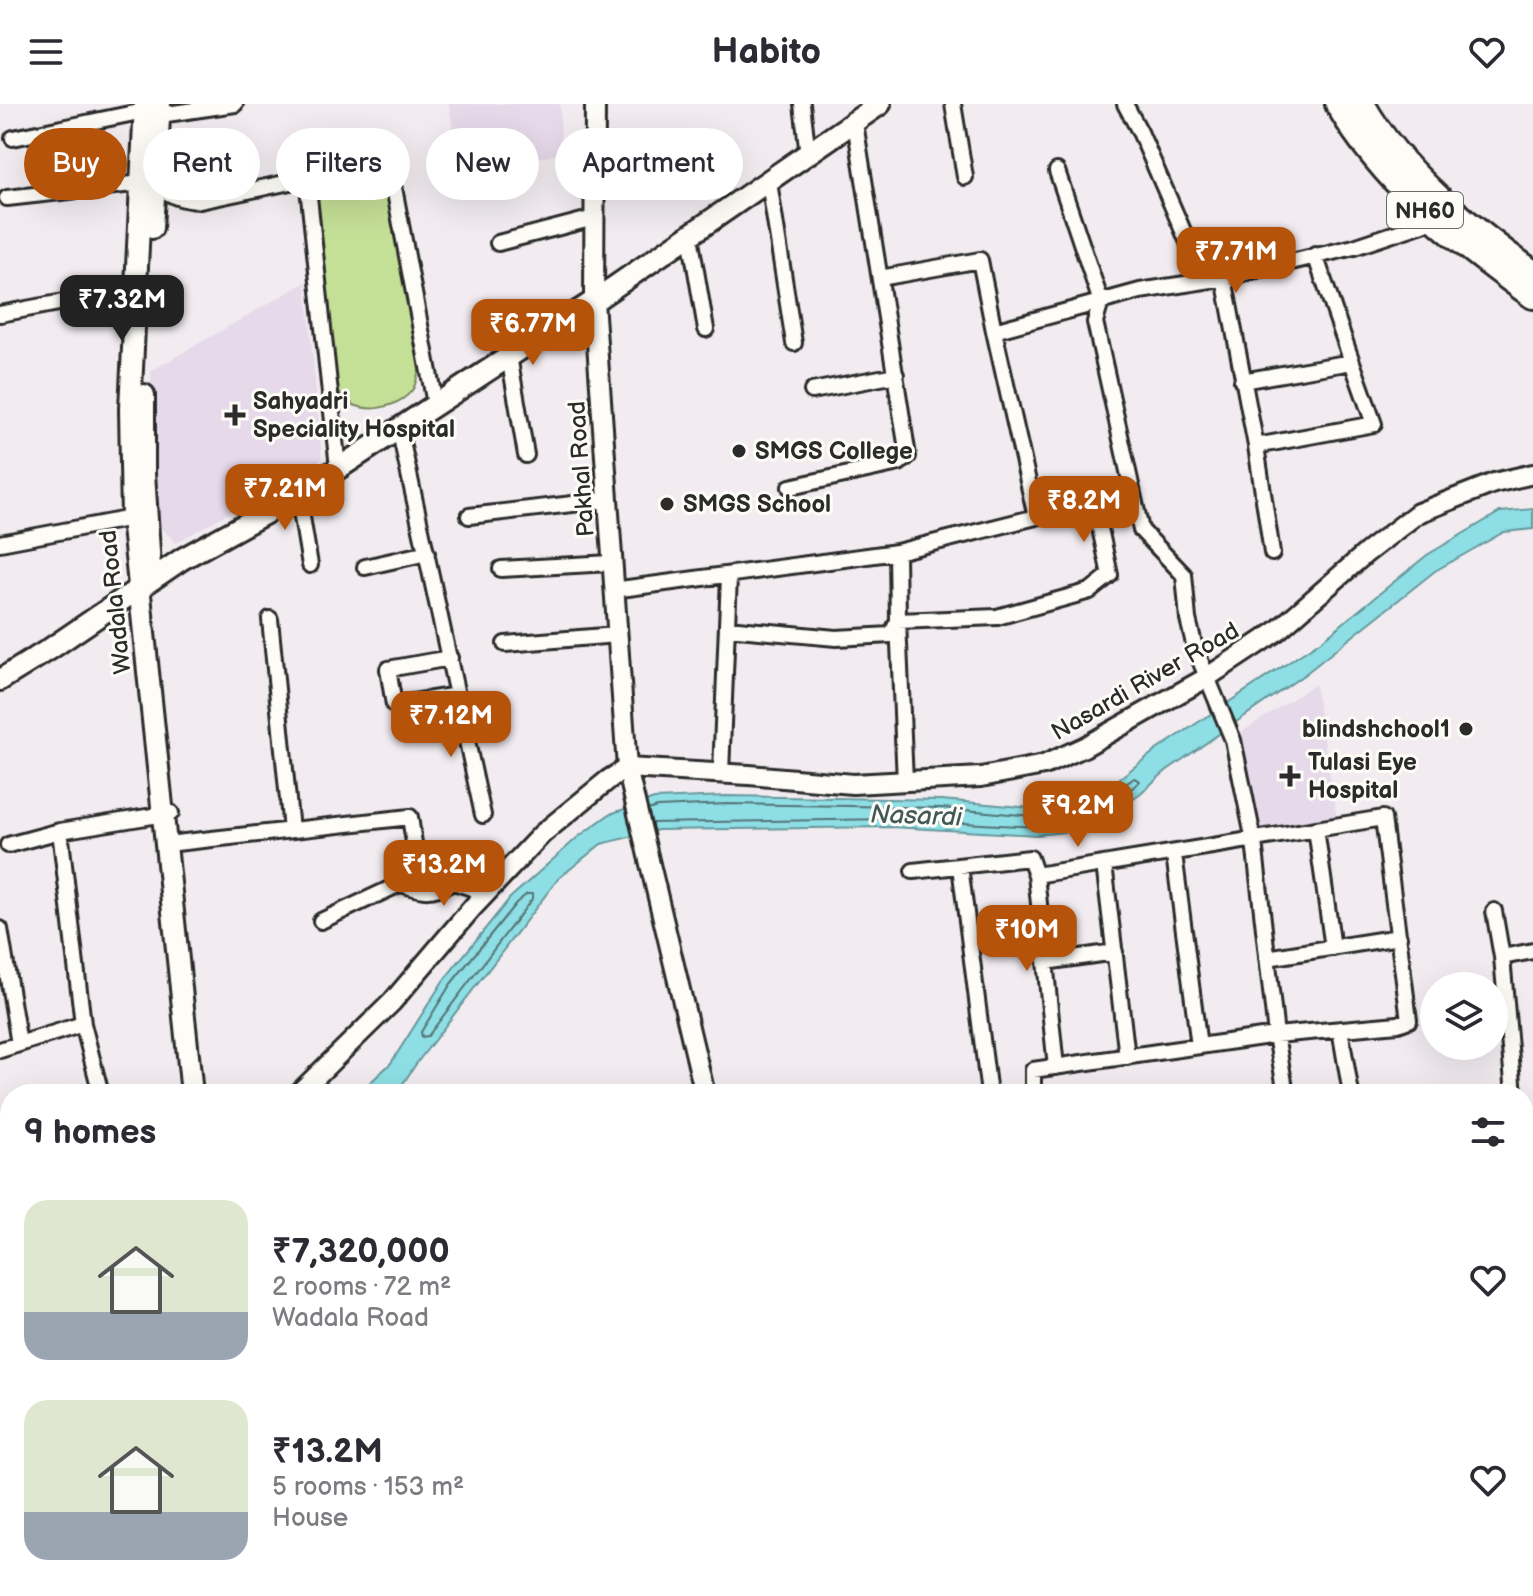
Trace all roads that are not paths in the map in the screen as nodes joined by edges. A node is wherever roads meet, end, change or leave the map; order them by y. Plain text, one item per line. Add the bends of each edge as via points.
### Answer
1 (235, 104) edge
2 (595, 104) edge
3 (802, 104) edge
4 (880, 104) edge
5 (953, 104) edge
6 (1125, 104) edge
7 (1338, 104) edge
8 (1362, 104) edge
9 (152, 109) edge
10 (855, 123) junction
11 (13, 138) dead end
12 (808, 155) junction
13 (1057, 171) dead end
14 (965, 177) dead end
15 (769, 182) junction
16 (143, 185) edge
17 (7, 198) dead end
18 (148, 200) edge
19 (183, 200) edge
20 (205, 200) edge
21 (309, 200) edge
22 (396, 200) edge
23 (1445, 216) junction
24 (594, 218) junction
25 (690, 236) junction
26 (498, 243) dead end
27 (1315, 255) junction
28 (1533, 273) edge
29 (880, 278) junction
30 (1224, 278) junction
31 (141, 287) junction
32 (1533, 296) edge
33 (594, 301) junction
34 (1101, 302) junction
35 (0, 314) edge
36 (706, 329) dead end
37 (994, 331) junction
38 (794, 343) dead end
39 (509, 356) junction
40 (1352, 362) junction
41 (896, 375) junction
42 (1242, 381) junction
43 (812, 391) dead end
44 (435, 404) junction
45 (399, 428) junction
46 (1256, 446) junction
47 (526, 455) dead end
48 (338, 468) junction
49 (1533, 474) edge
50 (1494, 483) junction
51 (1533, 485) edge
52 (790, 487) dead end
53 (298, 493) junction
54 (1133, 497) junction
55 (607, 500) junction
56 (1095, 505) junction
57 (469, 516) dead end
58 (1036, 517) junction
59 (132, 518) junction
60 (0, 543) edge
61 (897, 552) junction
62 (427, 553) junction
63 (1272, 553) dead end
64 (611, 563) junction
65 (310, 565) dead end
66 (365, 567) dead end
67 (501, 569) dead end
68 (729, 576) junction
69 (145, 585) junction
70 (613, 590) junction
71 (270, 619) dead end
72 (898, 621) junction
73 (727, 628) junction
74 (617, 635) junction
75 (505, 644) dead end
76 (450, 658) junction
77 (2, 674) edge
78 (1210, 685) junction
79 (458, 695) junction
80 (721, 773) junction
81 (629, 775) junction
82 (905, 782) junction
83 (168, 814) junction
84 (483, 815) dead end
85 (1316, 829) junction
86 (291, 830) junction
87 (60, 831) junction
88 (1254, 841) junction
89 (176, 843) junction
90 (8, 845) dead end
91 (1174, 854) junction
92 (1104, 864) junction
93 (960, 866) junction
94 (913, 871) dead end
95 (1036, 875) junction
96 (401, 884) junction
97 (487, 893) junction
98 (1494, 911) dead end
99 (321, 921) dead end
100 (0, 929) edge
101 (1399, 937) junction
102 (1333, 948) junction
103 (1533, 951) edge
104 (1115, 952) junction
105 (1502, 957) junction
106 (1267, 958) junction
107 (1045, 962) junction
108 (83, 1024) junction
109 (1340, 1029) junction
110 (1276, 1035) junction
111 (19, 1044) junction
112 (1199, 1046) junction
113 (0, 1050) edge
114 (1127, 1057) junction
115 (1056, 1067) junction
116 (98, 1084) edge
117 (191, 1084) edge
118 (200, 1084) edge
119 (308, 1084) edge
120 (703, 1084) edge
121 (988, 1084) edge
122 (1033, 1084) edge
123 (1284, 1084) edge
124 (1349, 1084) edge
125 (1513, 1084) edge

1 - 9 street
2 - 24 street, Pakhal Road
3 - 12 street
4 - 10 main road
5 - 14 street
6 - 30 street via 1197,263
7 - 23 highway, NH60 via 1376,159
8 - 23 highway, NH60
9 - 11 street
10 - 12 main road
10 - 29 street
12 - 15 main road
13 - 34 street
15 - 25 main road
15 - 38 street
16 - 17 street
18 - 31 main road, Wadala Road
19 - 20 street
21 - 48 street
22 - 44 street
23 - 27 street
23 - 28 highway, NH60
23 - 32 highway, NH60
24 - 26 street
24 - 33 street, Pakhal Road
25 - 33 main road
25 - 36 street
27 - 30 street
27 - 40 street
29 - 37 street via 980,260
29 - 41 street
30 - 34 street
30 - 42 street
31 - 35 street
31 - 59 main road, Wadala Road via 130,424
31 - 69 main road, Wadala Road
33 - 39 main road
33 - 55 street, Pakhal Road
34 - 37 street
34 - 54 street via 1095,322
37 - 58 street
39 - 44 main road
39 - 47 street
40 - 42 street
40 - 46 street via 1374,424
41 - 43 street
41 - 52 street via 908,456 899,463
42 - 46 street
44 - 45 main road
45 - 48 main road
45 - 62 street
46 - 63 street
48 - 53 main road
49 - 50 street, Nasardi River Road
50 - 51 street
50 - 78 street, Nasardi River Road via 1435,504 1403,523
53 - 65 street
53 - 69 main road
54 - 56 street
54 - 78 street via 1141,530 1184,575 1188,619
55 - 57 street
55 - 64 street, Pakhal Road
56 - 58 street
56 - 72 street via 1110,575 1090,591 997,617
58 - 61 street
59 - 60 street
59 - 69 main road, Wadala Road
61 - 68 street
61 - 72 street
62 - 66 street
62 - 76 street
64 - 67 street
64 - 70 street, Pakhal Road
68 - 70 street
68 - 73 street
69 - 77 main road
69 - 83 main road, Wadala Road
70 - 74 street, Pakhal Road
71 - 86 street
72 - 73 street via 891,635 836,638
72 - 82 street
73 - 80 street
74 - 75 street
74 - 81 street, Pakhal Road
76 - 79 street
76 - 79 street via 388,669 394,705
78 - 82 street, Nasardi River Road via 1044,765 981,777
78 - 88 street via 1233,740
79 - 84 street
80 - 81 street, Nasardi River Road
80 - 82 street, Nasardi River Road via 853,784
81 - 97 street via 608,780 542,834
81 - 120 street, Pakhal Road
83 - 87 street
83 - 89 main road, Wadala Road
83 - 117 main road, Wadala Road
85 - 88 street
85 - 101 street via 1383,818
85 - 102 street
86 - 89 street
86 - 96 street via 410,817 419,875
87 - 90 street
87 - 108 street
88 - 91 street
88 - 106 street
89 - 118 main road, Wadala Road
91 - 92 street
91 - 112 street
92 - 95 street
92 - 104 street
93 - 94 street
93 - 95 street via 1030,858
93 - 121 street
95 - 107 street
96 - 97 street via 433,891 454,882
96 - 99 street
97 - 119 street via 392,1002
98 - 105 street
100 - 111 street
101 - 102 street
101 - 109 street via 1409,1020
102 - 106 street
103 - 105 street
104 - 107 street
104 - 114 street
105 - 125 street
106 - 110 street
107 - 115 street
108 - 111 street
108 - 116 street
109 - 110 street
109 - 124 street
110 - 112 street
110 - 123 street
111 - 113 street
112 - 114 street
114 - 115 street
115 - 122 street via 1033,1070

